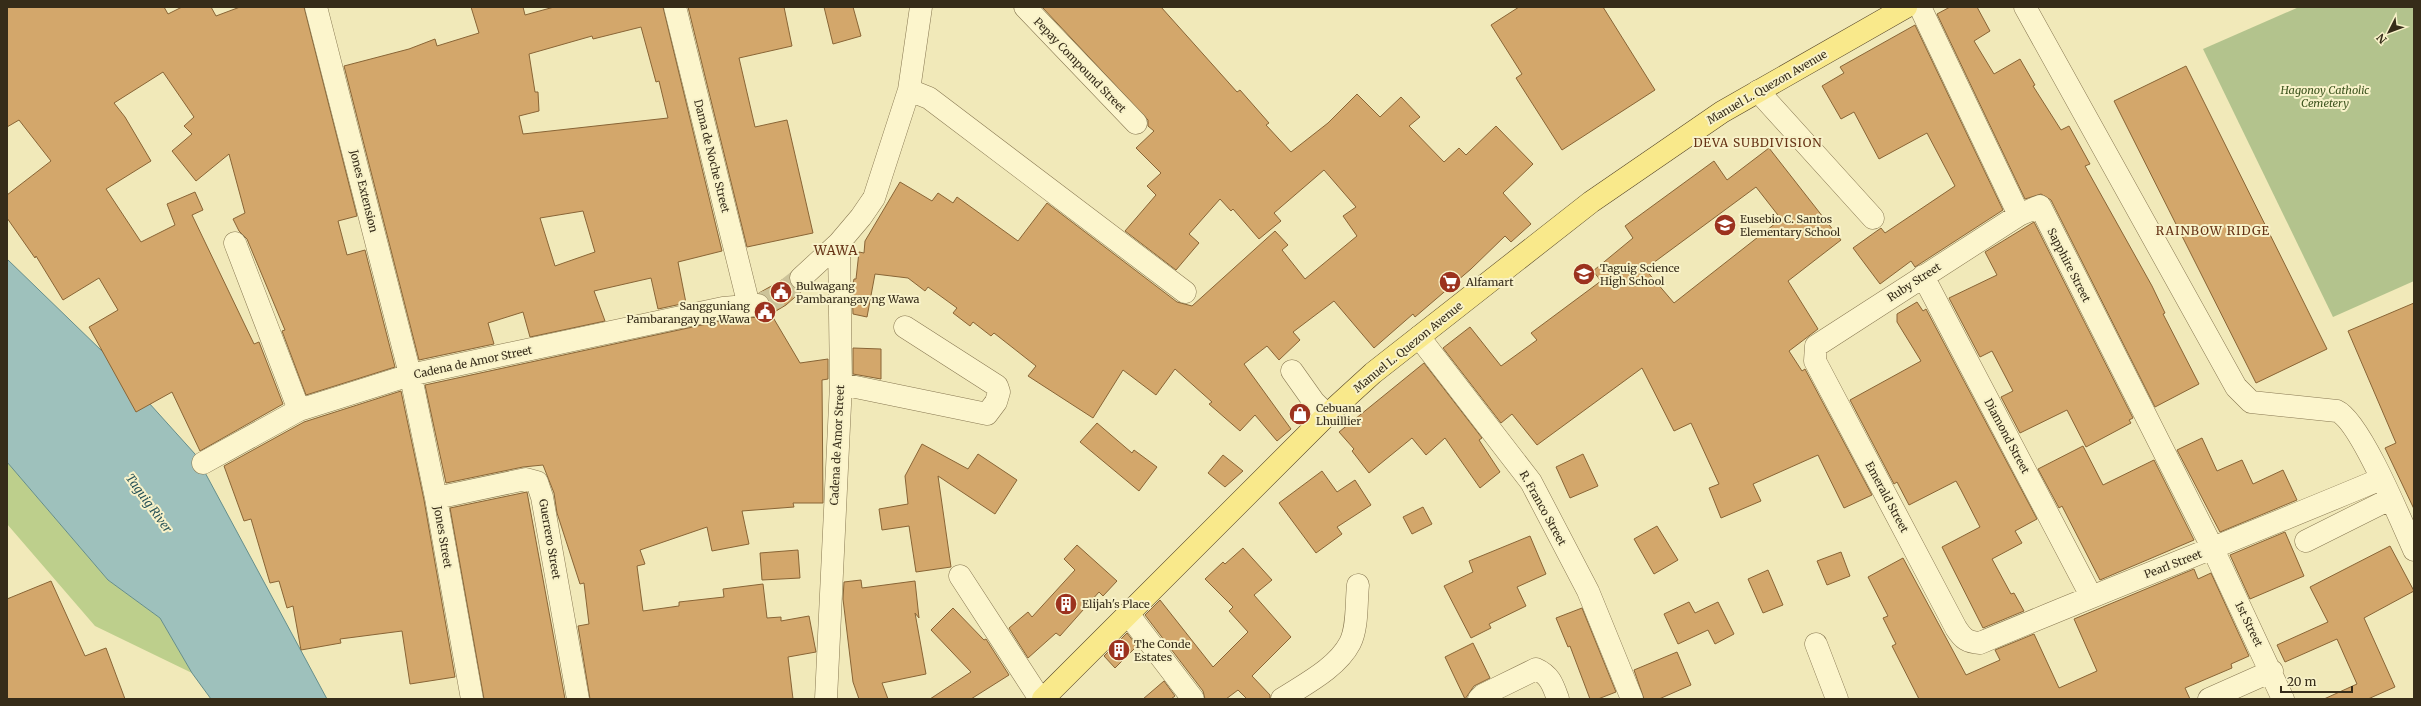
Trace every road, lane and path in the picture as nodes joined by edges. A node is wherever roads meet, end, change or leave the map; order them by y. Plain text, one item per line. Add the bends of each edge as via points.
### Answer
1 (316, 7) edge
2 (675, 7) edge
3 (921, 7) edge
4 (1025, 7) edge
5 (1906, 7) edge
6 (1920, 7) edge
7 (2025, 7) edge
8 (909, 90) junction
9 (1758, 91) junction
10 (1136, 122) dead end
11 (2019, 215) junction
12 (1873, 218) dead end
13 (235, 243) dead end
14 (839, 243) junction
15 (1923, 276) junction
16 (801, 278) tunnel mouth
17 (1185, 292) dead end
18 (754, 305) joint
19 (905, 327) dead end
20 (1419, 337) junction
21 (1814, 353) joint
22 (1292, 372) dead end
23 (410, 375) junction
24 (841, 384) junction
25 (299, 410) junction
26 (1327, 415) junction
27 (203, 463) dead end
28 (2381, 479) junction
29 (436, 498) junction
30 (2390, 499) junction
31 (2306, 541) dead end
32 (2213, 549) junction
33 (2414, 550) edge
34 (960, 576) dead end
35 (1358, 585) dead end
36 (2092, 596) junction
37 (1128, 614) junction
38 (1964, 640) joint
39 (1816, 644) dead end
40 (2272, 671) junction
41 (472, 699) edge
42 (578, 699) edge
43 (826, 699) edge
44 (1042, 699) edge
45 (1193, 699) edge
46 (1282, 699) edge
47 (1479, 699) edge
48 (1558, 699) edge
49 (1632, 699) edge
50 (1836, 699) edge
51 (2209, 699) edge
52 (2283, 699) edge

1 - 23 street, Jones Extension
2 - 18 street, Dama de Noche Street
3 - 8 street
4 - 10 street, Pepay Compound Street
5 - 9 main road, Manuel L. Quezon Avenue
6 - 11 street
7 - 28 street via 2236,387 2251,402 2337,411 2343,414
8 - 14 street via 874,198
8 - 17 street via 929,98
9 - 12 street
9 - 20 main road, Manuel L. Quezon Avenue via 1722,112 1591,202
11 - 15 street, Ruby Street
11 - 32 street, Sapphire Street via 2040,206
13 - 25 street
14 - 16 street
14 - 24 street, Cadena de Amor Street
15 - 21 street, Ruby Street via 1816,346
15 - 36 street, Diamond Street
18 - 23 street, Cadena de Amor Street via 723,308
19 - 24 street via 997,386 999,392 987,414
20 - 26 main road, Manuel L. Quezon Avenue via 1373,373
20 - 49 street, R. Franco Street via 1531,482 1588,591
21 - 38 street, Emerald Street via 1818,368
22 - 26 street
23 - 25 street, Cadena de Amor Street
23 - 29 street, Jones Street
24 - 43 street, Cadena de Amor Street
25 - 27 street, Cadena de Amor Street
26 - 37 main road, Manuel L. Quezon Avenue
28 - 30 street
28 - 32 street, Pearl Street
29 - 41 street, Jones Street
29 - 42 street, Guerrero Street via 526,479 537,482 542,496
30 - 31 street
30 - 33 street
32 - 36 street, Pearl Street
32 - 40 street, 1st Street
34 - 44 street
35 - 46 street via 1355,626 1350,643 1324,671
36 - 38 street, Pearl Street via 1980,643
37 - 44 main road, Manuel L. Quezon Avenue
37 - 45 street
39 - 50 street
40 - 51 street
40 - 52 street, 1st Street
47 - 48 street via 1536,669 1551,680

